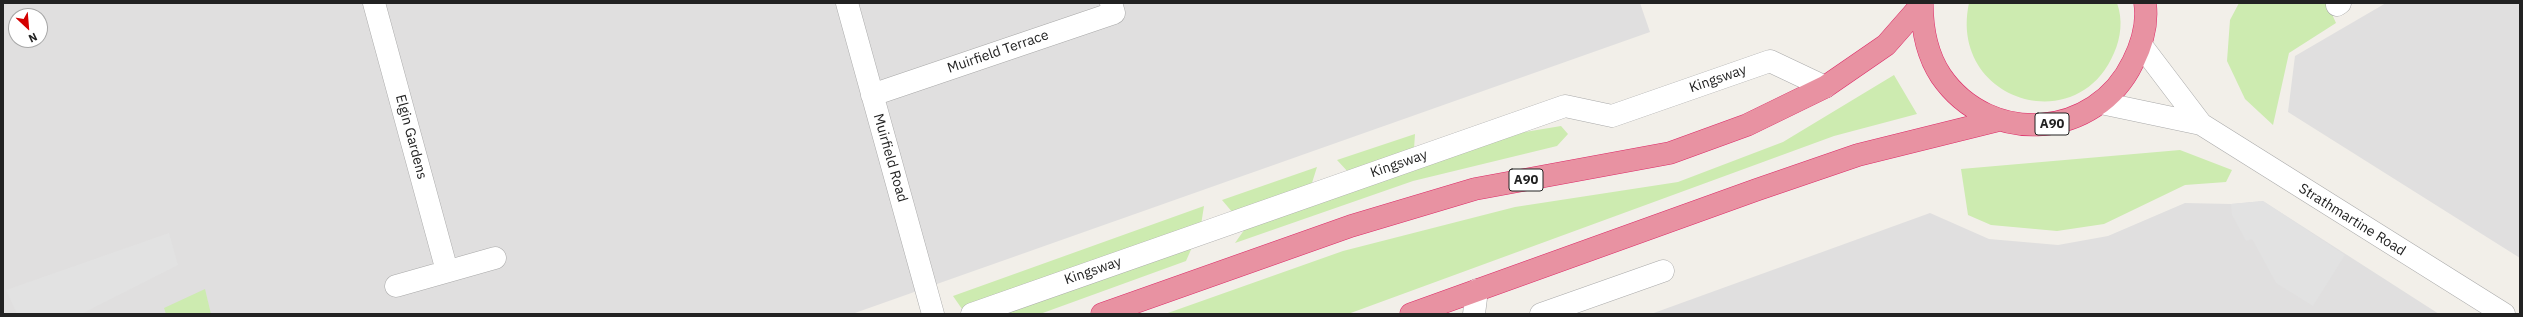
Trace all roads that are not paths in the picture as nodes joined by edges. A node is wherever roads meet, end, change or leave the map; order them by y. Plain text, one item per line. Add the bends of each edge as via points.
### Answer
1 (374, 3) edge
2 (847, 3) edge
3 (1111, 3) edge
4 (1922, 4) edge
5 (2150, 6) edge
6 (2141, 45) junction
7 (1824, 87) junction
8 (872, 95) junction
9 (2101, 103) junction
10 (1999, 120) junction
11 (2201, 124) junction
12 (495, 258) dead end
13 (447, 271) junction
14 (1662, 271) dead end
15 (396, 286) dead end
16 (1477, 290) junction
17 (933, 314) edge
18 (972, 314) edge
19 (1102, 314) edge
20 (1411, 314) edge
21 (1474, 314) edge
22 (1541, 314) edge
23 (2504, 314) edge

1 - 13 street, Elgin Gardens
2 - 8 street, Muirfield Road
3 - 8 street, Muirfield Terrace via 1114,13
4 - 7 highway, A90 via 1886,46
4 - 10 highway via 1925,41 1940,75 1966,102
5 - 6 highway, A90
6 - 9 highway, A90 via 2126,77
6 - 11 street, Strathmartine Road
7 - 18 street, Kingsway via 1770,61 1612,116 1565,106
7 - 19 highway, A90 via 1747,125 1670,153 1475,190 1351,226
8 - 17 street, Muirfield Road
9 - 10 highway, A90 via 2078,116 2052,124 2025,125
9 - 11 street, Strathmartine Road
10 - 16 highway, A90 via 1851,158
11 - 23 street, Strathmartine Road
12 - 13 street
13 - 15 street
14 - 22 street
16 - 20 highway, A90
16 - 21 street

